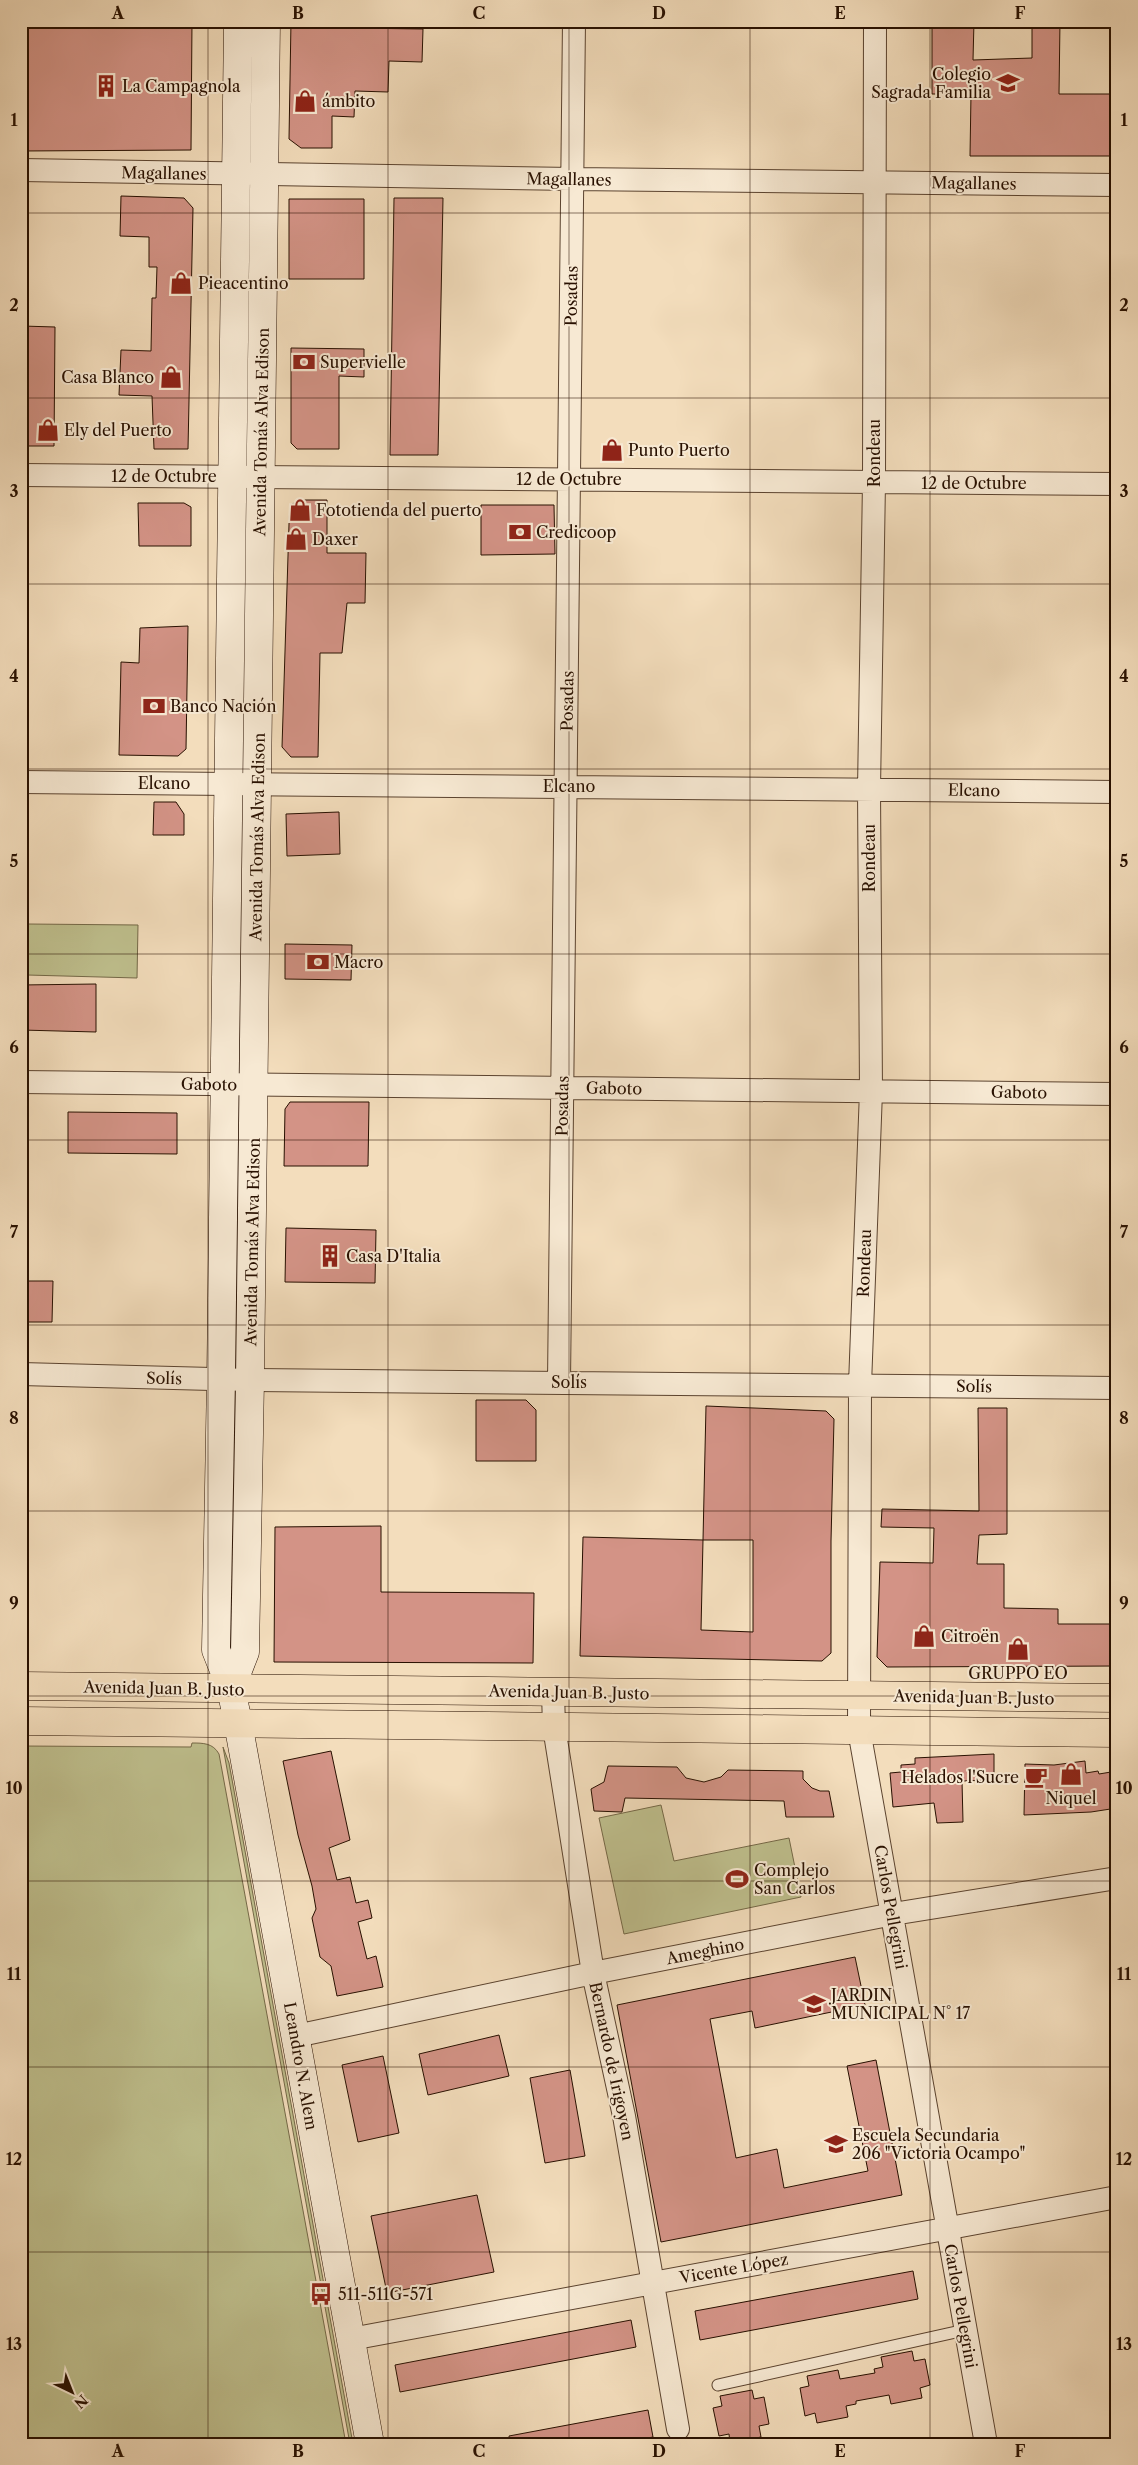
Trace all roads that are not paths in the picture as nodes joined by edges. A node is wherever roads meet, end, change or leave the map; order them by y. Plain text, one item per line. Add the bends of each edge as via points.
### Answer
1 (238, 21) edge
2 (266, 21) edge
3 (574, 21) edge
4 (874, 21) edge
5 (21, 170) edge
6 (236, 174) junction
7 (264, 175) junction
8 (572, 179) junction
9 (875, 182) junction
10 (1117, 185) edge
11 (21, 475) edge
12 (232, 476) junction
13 (261, 477) junction
14 (569, 479) junction
15 (874, 482) junction
16 (1117, 484) edge
17 (21, 782) edge
18 (229, 784) junction
19 (257, 784) junction
20 (566, 786) junction
21 (869, 789) junction
22 (1117, 792) edge
23 (21, 1082) edge
24 (225, 1084) junction
25 (254, 1084) junction
26 (562, 1088) junction
27 (871, 1091) junction
28 (1117, 1094) edge
29 (21, 1374) edge
30 (221, 1379) junction
31 (250, 1380) junction
32 (559, 1382) junction
33 (860, 1385) junction
34 (1117, 1388) edge
35 (216, 1650) joint
36 (21, 1686) edge
37 (231, 1688) junction
38 (553, 1692) junction
39 (858, 1695) junction
40 (1117, 1698) edge
41 (21, 1721) edge
42 (238, 1723) junction
43 (554, 1727) junction
44 (859, 1730) junction
45 (1117, 1732) edge
46 (1117, 1878) edge
47 (892, 1914) junction
48 (593, 1973) junction
49 (296, 2036) junction
50 (1117, 2197) edge
51 (947, 2228) junction
52 (653, 2283) junction
53 (965, 2330) junction
54 (351, 2340) junction
55 (718, 2386) dead end
56 (678, 2429) dead end
57 (370, 2444) edge
58 (986, 2444) edge

1 - 6 main road, Avenida Tomás Alva Edison
2 - 7 main road, Avenida Tomás Alva Edison
3 - 8 street, Posadas
4 - 9 street, Rondeau
5 - 6 street, Magallanes
6 - 7 street, Magallanes
6 - 12 main road, Avenida Tomás Alva Edison
7 - 8 street, Magallanes
7 - 13 main road, Avenida Tomás Alva Edison
8 - 9 street, Magallanes
8 - 14 street, Posadas
9 - 10 street, Magallanes
9 - 15 street, Rondeau
11 - 12 street, 12 de Octubre
12 - 13 street, 12 de Octubre
12 - 18 main road, Avenida Tomás Alva Edison
13 - 14 street, 12 de Octubre
13 - 19 main road, Avenida Tomás Alva Edison
14 - 15 street, 12 de Octubre
14 - 20 street, Posadas
15 - 16 street, 12 de Octubre
15 - 21 street, Rondeau
17 - 18 street, Elcano
18 - 19 street, Elcano
18 - 24 main road, Avenida Tomás Alva Edison
19 - 20 street, Elcano
19 - 25 main road, Avenida Tomás Alva Edison
20 - 21 street, Elcano
20 - 26 street, Posadas
21 - 22 street, Elcano
21 - 27 street, Rondeau
23 - 24 street, Gaboto
24 - 25 street, Gaboto
24 - 30 main road, Avenida Tomás Alva Edison
25 - 26 street, Gaboto
25 - 31 main road, Avenida Tomás Alva Edison
26 - 27 street, Gaboto
26 - 32 street, Posadas
27 - 28 street, Gaboto
27 - 33 street, Rondeau
29 - 30 street, Solís
30 - 31 street, Solís
30 - 35 main road, Avenida Tomás Alva Edison
31 - 32 street, Solís
31 - 37 main road, Avenida Tomás Alva Edison via 245,1652
32 - 33 street, Solís
33 - 34 street, Solís
33 - 39 street, Rondeau
35 - 37 main road, Leandro N. Alem
36 - 37 main road, Avenida Juan B. Justo
37 - 38 main road, Avenida Juan B. Justo
37 - 42 main road, Leandro N. Alem
38 - 39 main road, Avenida Juan B. Justo
38 - 43 street, Bernardo de Irigoyen
39 - 40 main road, Avenida Juan B. Justo
39 - 44 street, Carlos Pellegrini
41 - 42 main road, Avenida Juan B. Justo
42 - 43 main road, Avenida Juan B. Justo
42 - 49 main road, Leandro N. Alem
43 - 44 main road, Avenida Juan B. Justo
43 - 48 street, Bernardo de Irigoyen
44 - 45 main road, Avenida Juan B. Justo
44 - 47 street, Carlos Pellegrini
46 - 47 street, Ameghino
47 - 48 street, Ameghino
47 - 51 street, Carlos Pellegrini
48 - 49 street, Ameghino
48 - 52 street, Bernardo de Irigoyen via 624,2116
49 - 54 main road, Leandro N. Alem
50 - 51 street, Vicente López
51 - 52 street, Vicente López
51 - 53 street, Carlos Pellegrini
52 - 54 street, Vicente López
52 - 56 street, Bernardo de Irigoyen
53 - 55 lane
53 - 58 street, Carlos Pellegrini
54 - 57 main road, Leandro N. Alem

